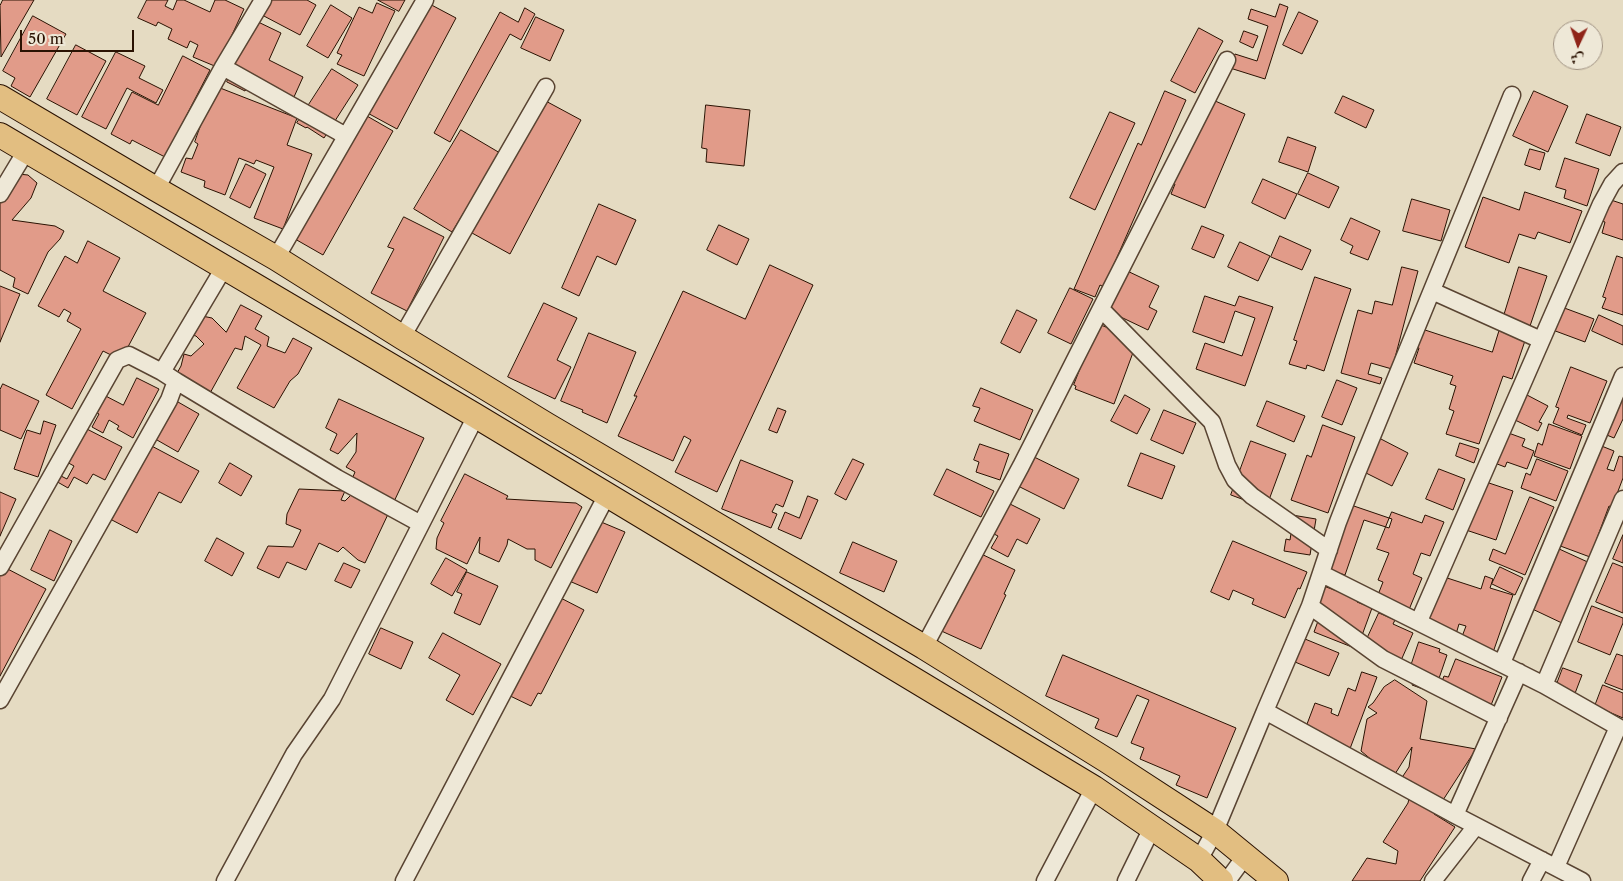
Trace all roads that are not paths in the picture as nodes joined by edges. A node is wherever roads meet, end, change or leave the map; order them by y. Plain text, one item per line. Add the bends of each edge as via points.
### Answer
1 (263, 0) edge
2 (425, 0) edge
3 (1227, 60) dead end
4 (223, 67) junction
5 (546, 87) dead end
6 (1512, 95) dead end
7 (0, 97) edge
8 (0, 135) edge
9 (346, 136) junction
10 (26, 151) junction
11 (1623, 172) edge
12 (156, 190) junction
13 (0, 194) edge
14 (276, 258) junction
15 (225, 266) junction
16 (1432, 291) junction
17 (1101, 310) junction
18 (402, 337) junction
19 (1541, 340) junction
20 (162, 372) junction
21 (1623, 376) edge
22 (176, 381) junction
23 (476, 416) junction
24 (607, 495) junction
25 (1623, 499) edge
26 (421, 524) junction
27 (1330, 550) junction
28 (0, 567) edge
29 (1322, 574) junction
30 (1310, 606) junction
31 (1419, 621) junction
32 (924, 647) junction
33 (1502, 663) junction
34 (1519, 672) junction
35 (1544, 685) junction
36 (0, 700) edge
37 (1265, 711) junction
38 (1499, 718) junction
39 (1621, 729) edge
40 (1094, 788) junction
41 (1455, 815) junction
42 (1476, 826) junction
43 (1152, 828) junction
44 (1215, 831) junction
45 (1246, 855) junction
46 (1199, 860) junction
47 (1549, 864) junction
48 (225, 881) edge
49 (404, 881) edge
50 (1045, 881) edge
51 (1126, 881) edge
52 (1221, 881) edge
53 (1227, 881) edge
54 (1276, 881) edge
55 (1433, 881) edge
56 (1531, 881) edge
57 (1582, 881) edge

1 - 4 street
2 - 9 street
3 - 17 street
4 - 9 street
4 - 12 street
5 - 18 street
6 - 16 street
7 - 12 highway
8 - 10 highway
9 - 14 street
10 - 13 street
10 - 15 highway
11 - 19 street via 1601,204
12 - 14 highway
14 - 18 highway
15 - 20 street
15 - 23 highway
16 - 19 street
16 - 27 street via 1354,482
17 - 27 street via 1212,422 1235,480 1252,496
17 - 32 street
18 - 32 highway
19 - 31 street
20 - 22 street
20 - 28 street via 129,355 117,360
21 - 33 street
22 - 26 street via 337,478
22 - 36 street via 169,400
23 - 24 highway
23 - 26 street
24 - 40 highway
24 - 49 street
25 - 35 street
26 - 48 street via 332,699 294,754
27 - 29 street
29 - 30 street
29 - 31 street
30 - 37 street
30 - 38 street via 1383,659
31 - 33 street
32 - 44 highway
33 - 34 street
34 - 35 street
34 - 38 street
35 - 39 street
37 - 41 street
37 - 44 street
38 - 41 street
39 - 47 street
40 - 43 highway
40 - 50 street
41 - 42 street
42 - 47 street
42 - 55 street
43 - 46 highway
43 - 51 street
44 - 45 highway
44 - 46 street
45 - 53 street
45 - 54 highway
46 - 52 highway
47 - 56 street
47 - 57 street

